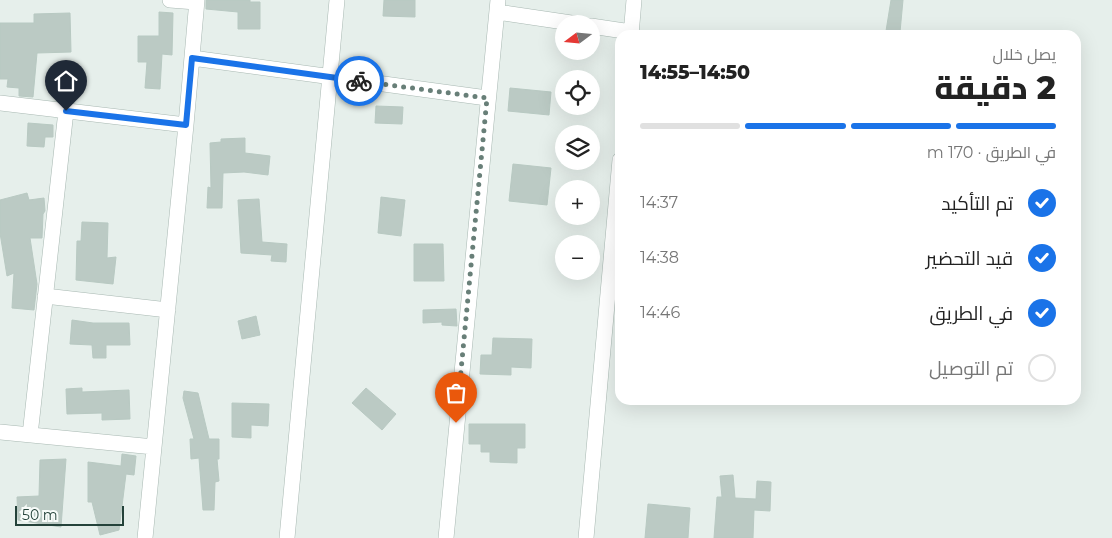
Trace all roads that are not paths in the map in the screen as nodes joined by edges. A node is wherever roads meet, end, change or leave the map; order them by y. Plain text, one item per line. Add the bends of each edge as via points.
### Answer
1 (170, 0) edge
2 (337, 0) edge
3 (634, 0) edge
4 (196, 1) edge
5 (498, 6) edge
6 (555, 19) edge
7 (600, 28) edge
8 (631, 30) edge
9 (615, 31) edge
10 (192, 58) junction
11 (330, 76) junction
12 (487, 98) junction
13 (0, 103) edge
14 (66, 111) junction
15 (186, 125) junction
16 (615, 216) edge
17 (45, 296) junction
18 (168, 310) junction
19 (0, 432) edge
20 (30, 435) junction
21 (154, 447) junction
22 (145, 538) edge
23 (287, 538) edge
24 (446, 538) edge
25 (586, 538) edge

1 - 4 street
2 - 11 street
3 - 8 street
4 - 10 street
5 - 6 street
5 - 12 street
7 - 9 street
10 - 11 street
10 - 15 street
11 - 12 street
11 - 23 street
12 - 24 street
13 - 14 street
14 - 15 street
14 - 17 street
15 - 18 street
16 - 25 street
17 - 18 street
17 - 20 street
18 - 21 street
19 - 20 street
20 - 21 street
21 - 22 street

